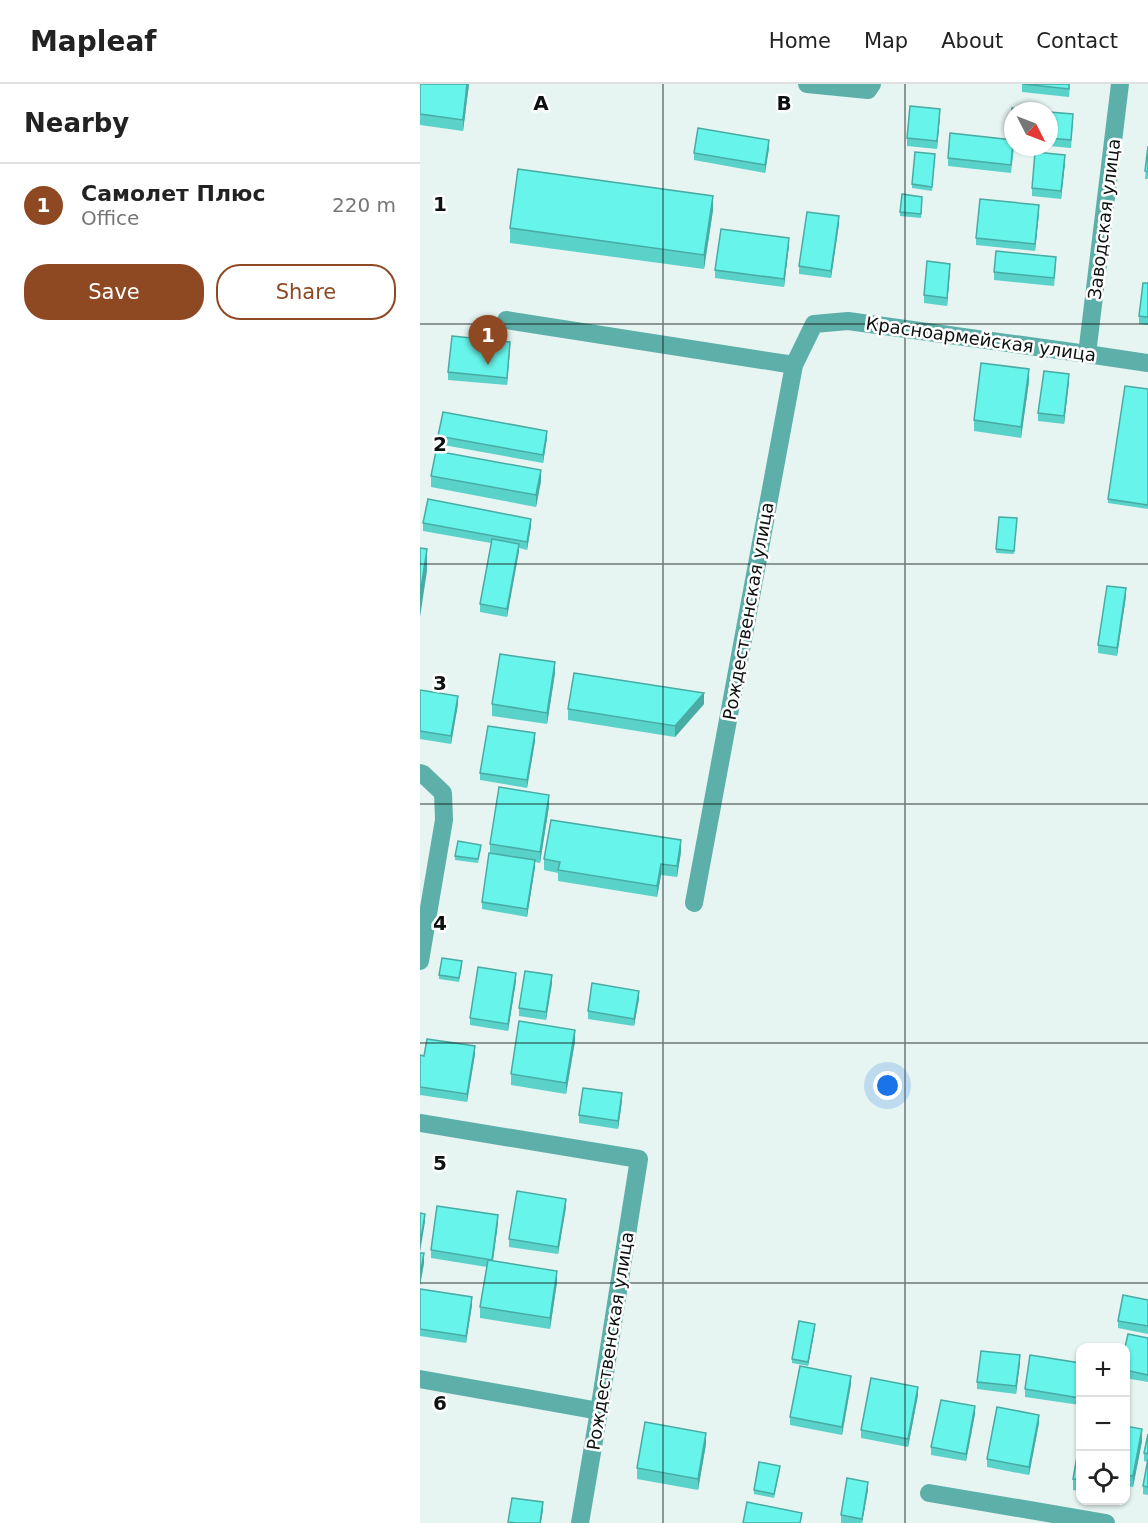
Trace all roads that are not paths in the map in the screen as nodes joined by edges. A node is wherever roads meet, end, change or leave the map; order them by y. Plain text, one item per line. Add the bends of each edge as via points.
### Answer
1 (807, 84) edge
2 (872, 84) edge
3 (1120, 84) edge
4 (506, 320) dead end
5 (814, 324) joint
6 (1088, 354) junction
7 (1148, 363) edge
8 (794, 365) junction
9 (420, 773) edge
10 (694, 903) dead end
11 (420, 961) edge
12 (420, 1123) edge
13 (420, 1379) edge
14 (599, 1411) junction
15 (929, 1493) dead end
16 (580, 1523) edge
17 (1106, 1523) edge

1 - 2 street via 868,90
3 - 6 street, Заводская улица
4 - 8 street
5 - 6 street, Красноармейская улица via 848,321
5 - 8 street, Рождественская улица
6 - 7 street, Красноармейская улица
8 - 10 street, Рождественская улица
9 - 11 street via 443,793 444,820
12 - 14 street, Рождественская улица via 639,1160
13 - 14 street
14 - 16 street, Рождественская улица
15 - 17 street

